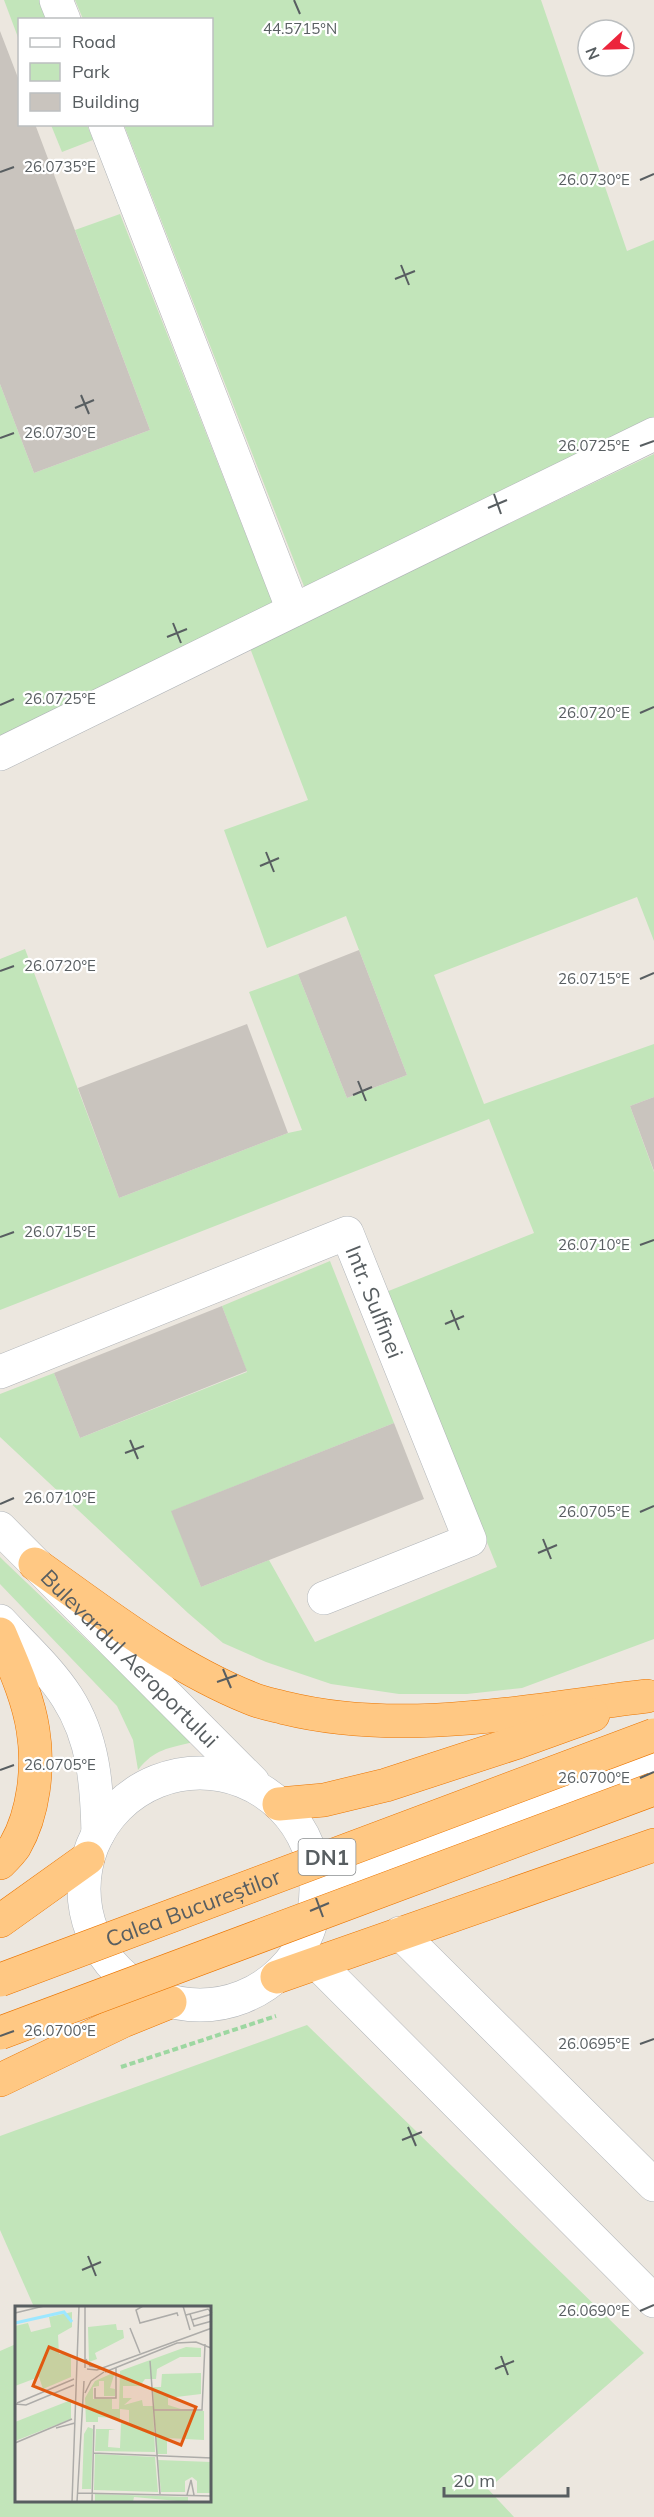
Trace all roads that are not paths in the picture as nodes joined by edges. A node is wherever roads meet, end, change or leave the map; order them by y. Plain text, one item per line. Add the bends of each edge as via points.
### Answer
1 (56, 0) edge
2 (63, 18) edge
3 (106, 126) edge
4 (654, 434) edge
5 (293, 610) junction
6 (0, 754) edge
7 (0, 1372) edge
8 (0, 1528) edge
9 (35, 1564) junction
10 (324, 1598) dead end
11 (0, 1621) edge
12 (0, 1634) edge
13 (650, 1694) edge
14 (654, 1735) edge
15 (654, 1759) edge
16 (654, 1789) edge
17 (270, 1797) junction
18 (654, 1845) edge
19 (93, 1846) junction
20 (0, 1863) edge
21 (316, 1882) junction
22 (0, 1921) edge
23 (400, 1934) junction
24 (316, 1962) junction
25 (277, 1977) junction
26 (0, 1980) edge
27 (170, 2002) junction
28 (0, 2033) edge
29 (0, 2080) edge
30 (654, 2185) edge
31 (654, 2301) edge

1 - 2 street
3 - 5 street
4 - 5 street
5 - 6 street
7 - 10 street, Intr. Sulfinei via 347,1233 470,1540
8 - 9 street, Bulevardul Aeroportului
9 - 13 highway via 175,1662 253,1700 306,1713 388,1721 433,1719
9 - 17 street, Bulevardul Aeroportului
11 - 19 street via 54,1680 79,1720 95,1773
12 - 20 highway via 24,1696 33,1730 35,1764 31,1805 15,1846
13 - 17 highway, DN1 via 386,1785 324,1800
14 - 26 highway, Calea Bucureștilor / DN1, bridge
15 - 21 street
16 - 28 highway, DN1, bridge
17 - 19 street, DN1 via 240,1780 217,1774 188,1773 159,1780 115,1809
17 - 21 street, DN1 via 292,1818 306,1842
18 - 23 highway, DN1
19 - 22 highway, DN1
19 - 27 street, DN1 via 84,1882 85,1904 97,1944 123,1977
21 - 25 street, DN1 via 312,1921 306,1937
23 - 24 highway, DN1
23 - 30 street
24 - 25 highway, DN1
24 - 31 street
25 - 27 street, DN1 via 234,2001 191,2006
27 - 29 highway, DN1

